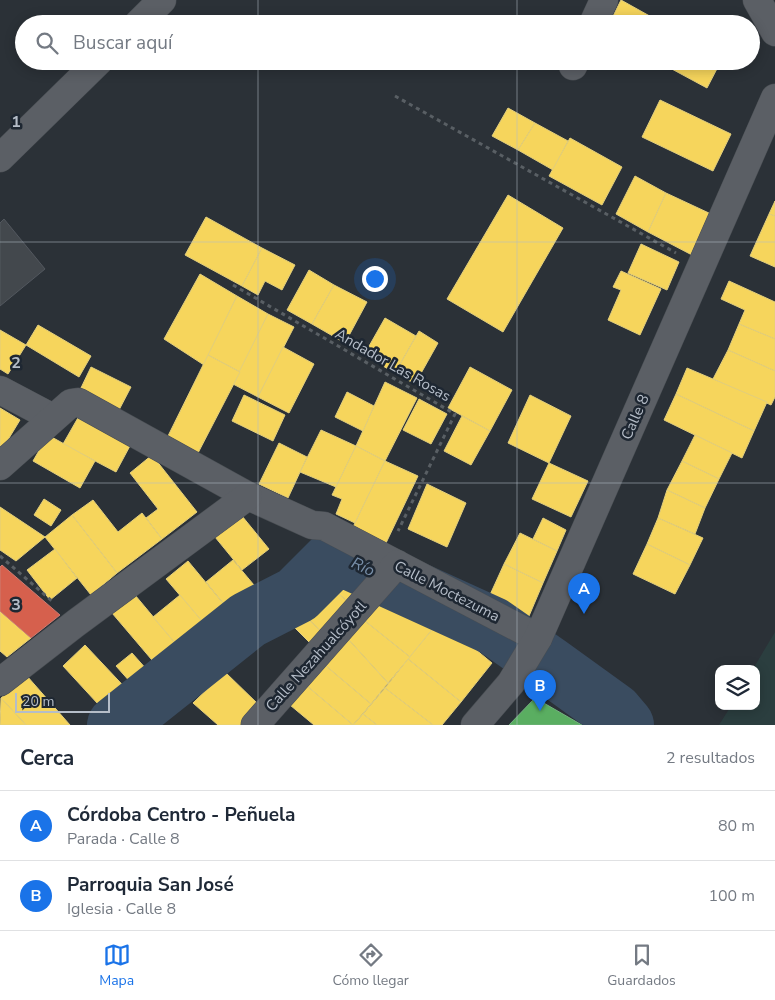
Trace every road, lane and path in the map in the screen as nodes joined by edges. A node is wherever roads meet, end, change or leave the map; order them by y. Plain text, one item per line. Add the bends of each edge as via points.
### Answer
1 (162, 0) edge
2 (604, 0) edge
3 (757, 0) edge
4 (147, 15) edge
5 (597, 15) edge
6 (775, 32) edge
7 (90, 70) edge
8 (395, 96) dead end
9 (775, 98) edge
10 (0, 158) edge
11 (702, 267) junction
12 (233, 285) dead end
13 (0, 390) edge
14 (53, 418) junction
15 (0, 466) edge
16 (248, 496) junction
17 (0, 556) edge
18 (391, 561) junction
19 (76, 623) junction
20 (538, 638) junction
21 (0, 682) edge
22 (254, 725) edge
23 (475, 725) edge

1 - 4 street
2 - 5 street
3 - 6 street
7 - 10 street
8 - 11 path
9 - 11 street, Calle 8
11 - 20 street, Calle 8
12 - 18 path, Andador Las Rosas via 455,414
13 - 14 street
14 - 15 street
14 - 16 street, Calle Moctezuma via 71,403 78,402
16 - 18 street, Calle Moctezuma via 312,525 324,526
16 - 19 street
17 - 19 path
18 - 20 street, Calle Moctezuma
18 - 22 street, Calle Nezahualcóyotl via 373,592
19 - 21 street
20 - 23 street, Calle 8 via 511,683

